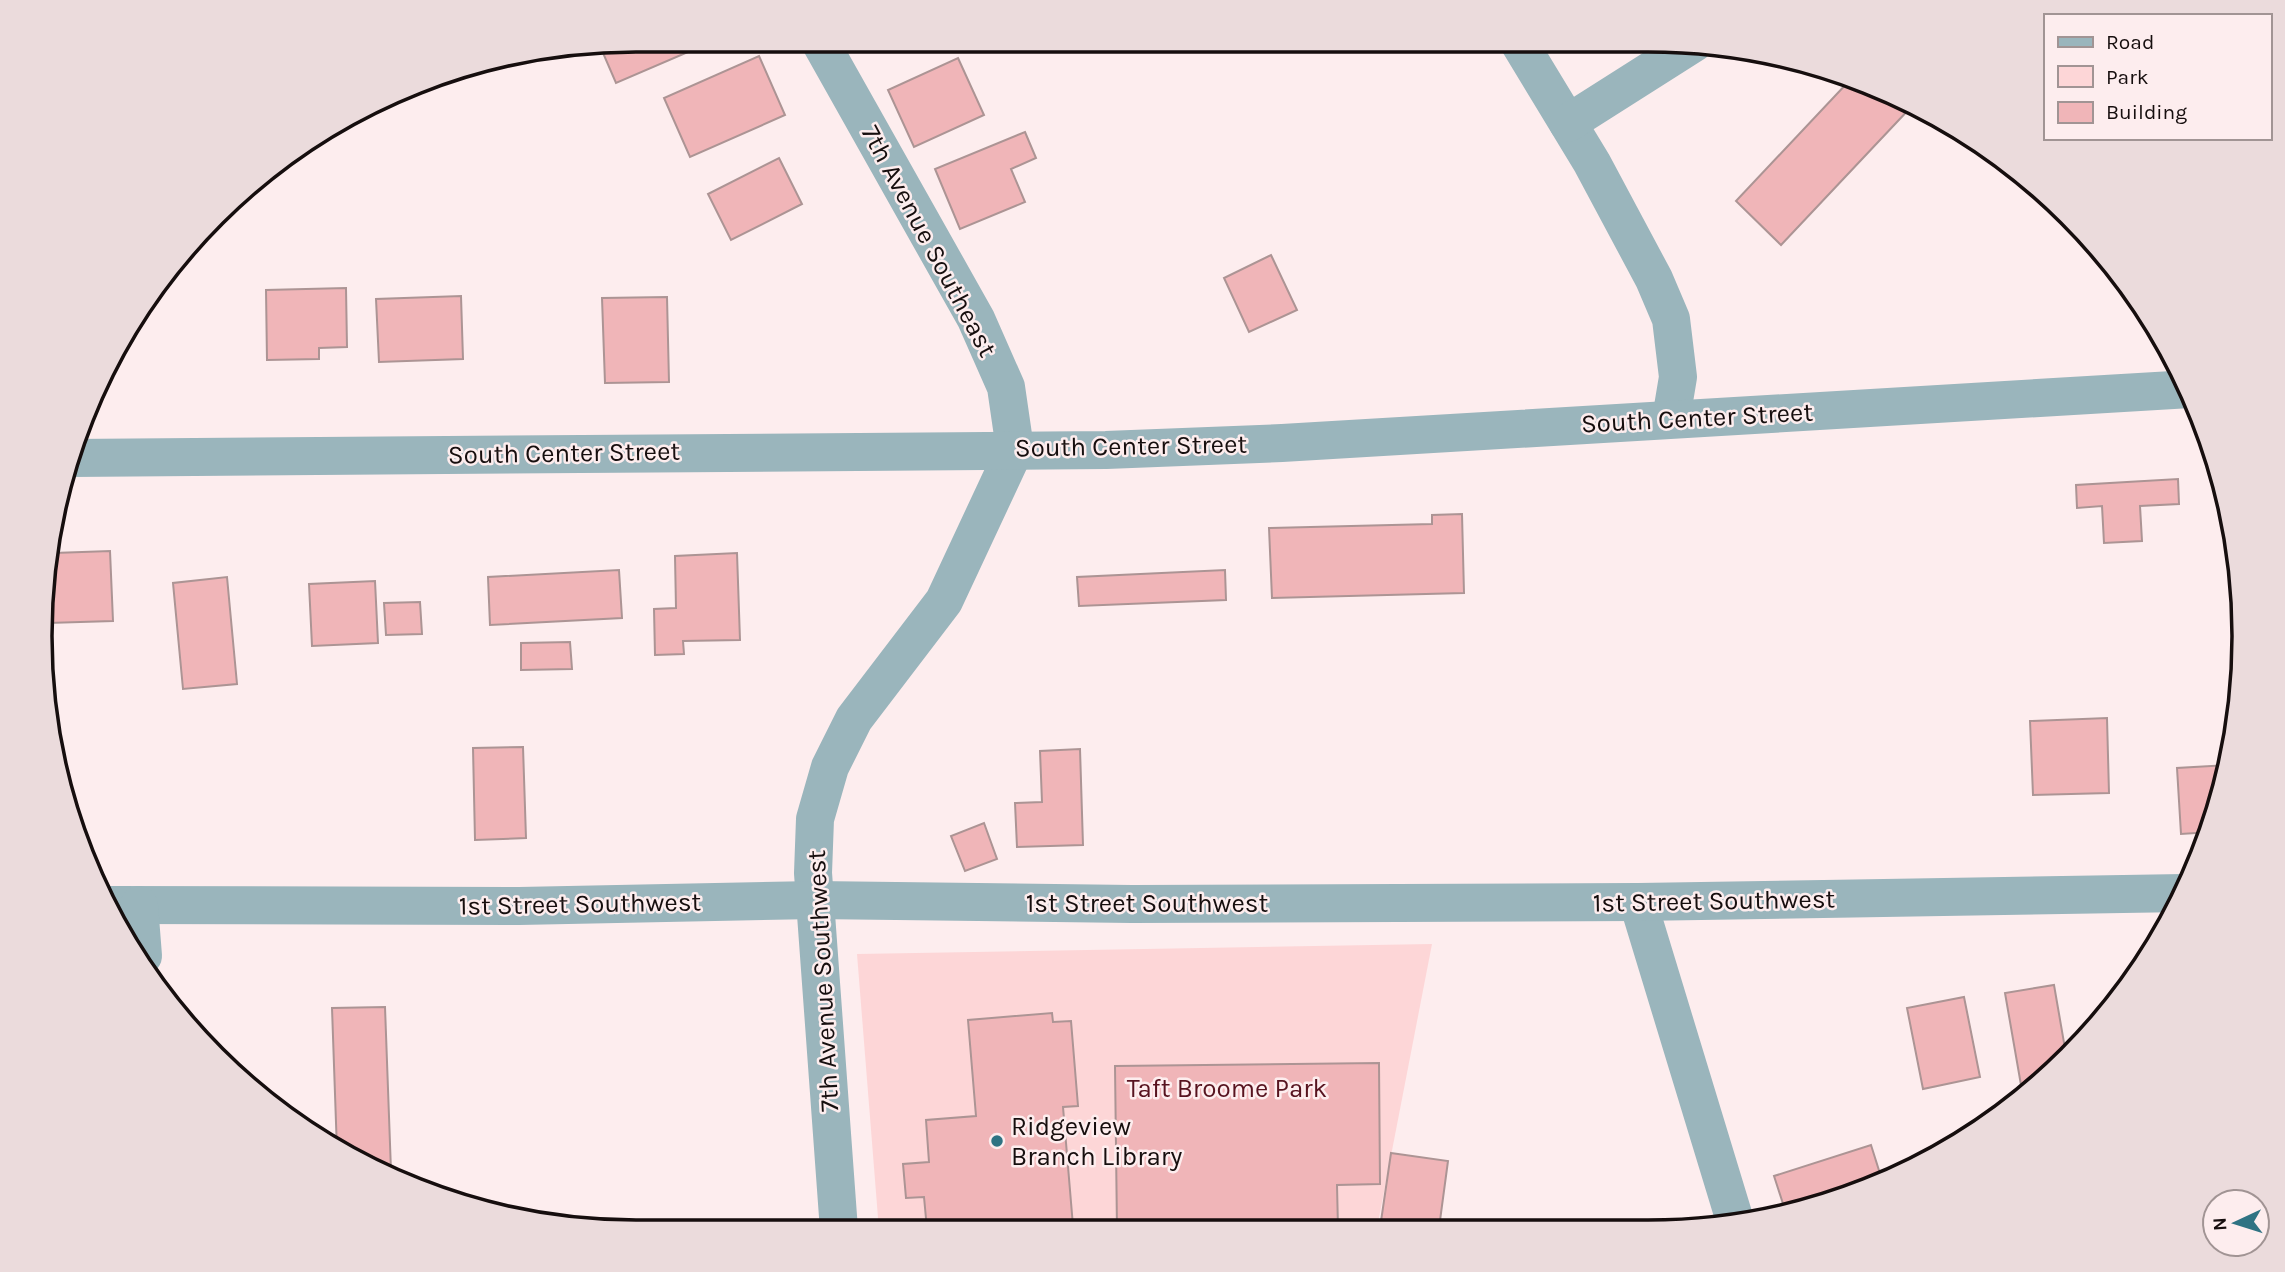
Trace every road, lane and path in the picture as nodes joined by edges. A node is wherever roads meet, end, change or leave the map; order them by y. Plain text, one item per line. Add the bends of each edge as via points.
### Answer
1 (825, 52) edge
2 (1525, 52) edge
3 (1677, 53) edge
4 (1568, 123) junction
5 (2177, 390) edge
6 (1671, 419) junction
7 (1015, 449) junction
8 (80, 458) edge
9 (2172, 893) edge
10 (815, 900) junction
11 (1638, 902) junction
12 (125, 905) edge
13 (136, 936) edge
14 (1733, 1214) edge
15 (838, 1220) edge

1 - 7 street, 7th Avenue Southeast via 976,319 1006,387
2 - 4 street
3 - 4 street
4 - 6 street via 1671,319 1678,377
5 - 6 street, South Center Street
6 - 7 street, South Center Street via 1282,443
7 - 8 street, South Center Street
7 - 10 street, 7th Avenue Southwest via 944,601 854,719 830,767 815,820
9 - 11 street, 1st Street Southwest
10 - 11 street, 1st Street Southwest
10 - 12 street, 1st Street Southwest via 519,906
10 - 15 street, 7th Avenue Southwest
11 - 14 street
12 - 13 street

